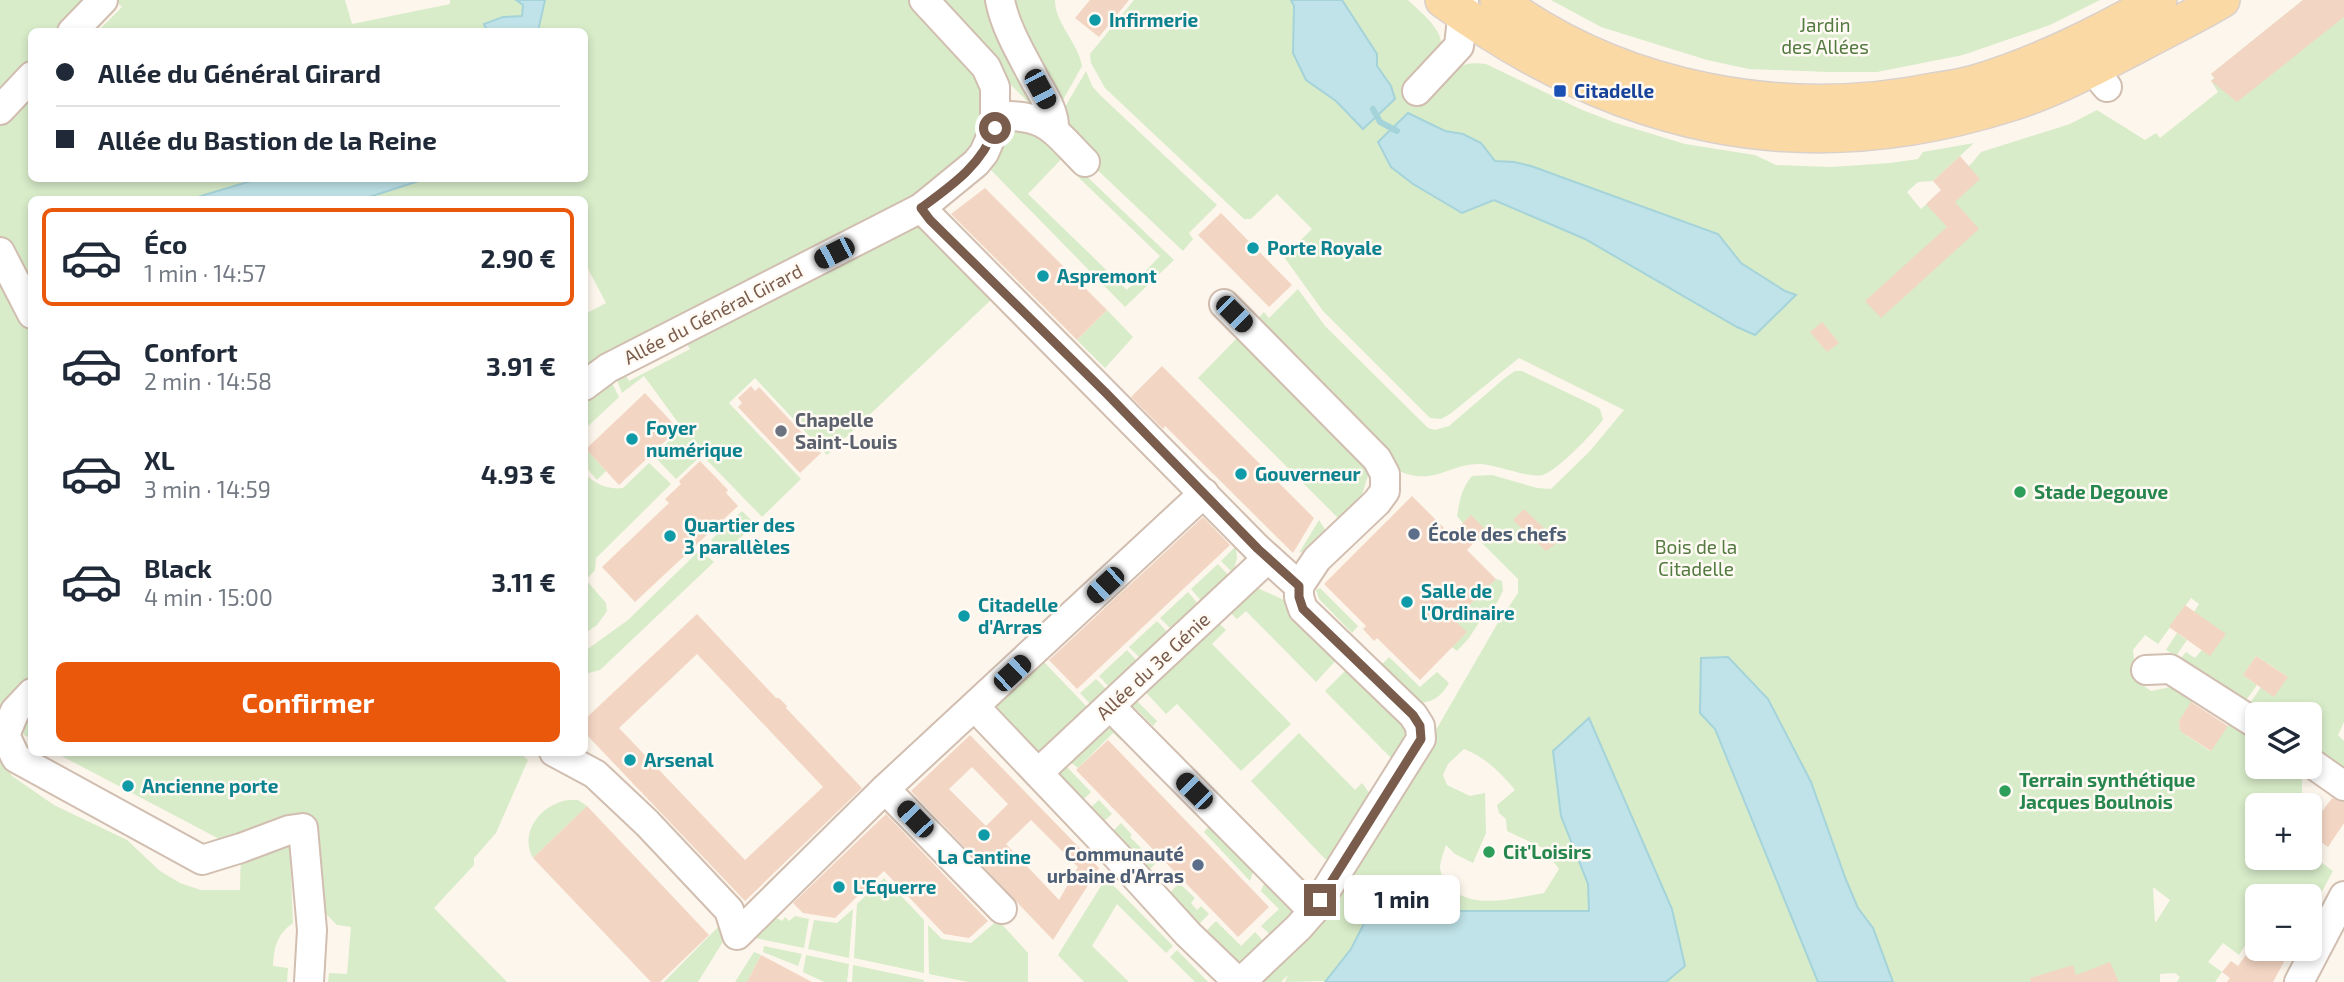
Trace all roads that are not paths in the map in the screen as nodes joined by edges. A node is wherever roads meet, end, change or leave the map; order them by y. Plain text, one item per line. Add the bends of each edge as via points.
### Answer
1 (103, 0) edge
2 (924, 0) edge
3 (1000, 0) edge
4 (1498, 0) edge
5 (2159, 0) edge
6 (2222, 0) edge
7 (1456, 5) edge
8 (76, 28) edge
9 (28, 80) edge
10 (1417, 91) dead end
11 (0, 110) edge
12 (996, 116) junction
13 (1054, 129) junction
14 (1084, 162) dead end
15 (921, 208) junction
16 (0, 252) edge
17 (1224, 304) dead end
18 (28, 306) edge
19 (588, 383) edge
20 (1204, 493) junction
21 (1268, 558) junction
22 (1299, 586) junction
23 (2146, 670) dead end
24 (28, 697) edge
25 (1110, 706) junction
26 (981, 714) junction
27 (2245, 717) edge
28 (561, 756) edge
29 (2322, 770) edge
30 (1038, 773) junction
31 (2344, 786) edge
32 (885, 789) junction
33 (2343, 899) edge
34 (1002, 909) dead end
35 (1313, 911) junction
36 (309, 982) edge
37 (1240, 982) edge
38 (2299, 982) edge

1 - 8 street
2 - 12 street via 986,67 995,87
3 - 13 street via 1048,105
4 - 5 main road via 1550,34 1642,73 1741,97 1838,102 1972,84 2030,64
6 - 7 main road via 2099,78 2073,79 2008,104 1944,120 1863,134 1734,129 1609,96 1537,61
7 - 10 street via 1459,46
9 - 11 street
12 - 13 street via 1037,120
12 - 15 street, Allée du Général Girard via 990,141 976,163
13 - 14 street
15 - 19 street, Allée du Général Girard via 608,368
15 - 20 street
16 - 18 street
17 - 22 street via 1377,459 1385,474 1385,491 1377,502 1317,559
20 - 21 street
20 - 26 street
21 - 22 street
21 - 25 street, Allée du 3e Génie
22 - 35 street via 1303,609 1413,715 1421,739
23 - 27 street via 2170,669
24 - 36 street via 15,711 5,735 16,758 202,860 303,828 312,930
25 - 30 street, Allée du 3e Génie
25 - 35 street
26 - 30 street
26 - 32 street
28 - 32 street via 595,774 647,823 729,910 737,934
29 - 31 street
30 - 37 street via 1188,934
32 - 34 street
33 - 38 street
35 - 37 street

